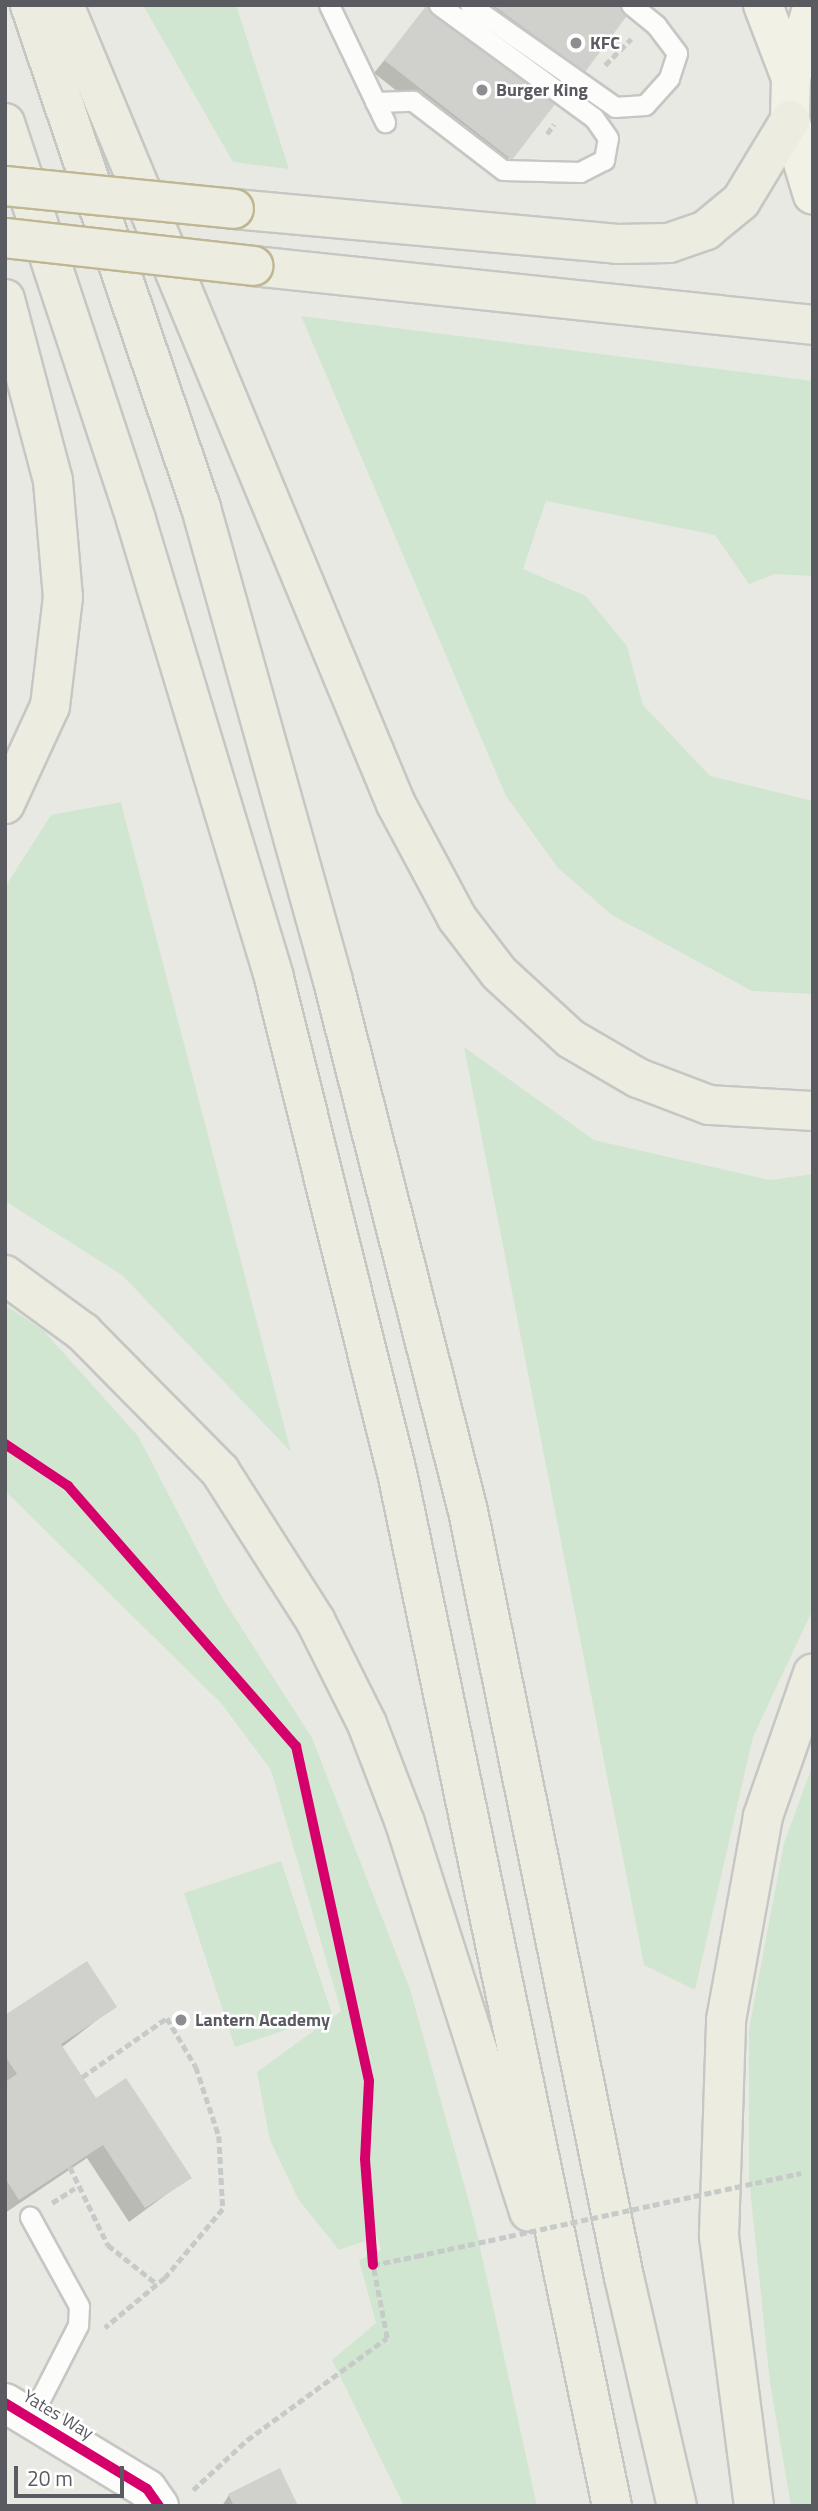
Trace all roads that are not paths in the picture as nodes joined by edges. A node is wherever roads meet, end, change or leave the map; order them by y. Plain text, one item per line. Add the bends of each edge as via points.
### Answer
1 (30, 5) edge
2 (64, 5) edge
3 (329, 5) edge
4 (439, 5) edge
5 (470, 5) edge
6 (631, 5) edge
7 (764, 5) edge
8 (813, 5) edge
9 (791, 78) junction
10 (375, 102) junction
11 (790, 120) junction
12 (385, 122) dead end
13 (5, 123) edge
14 (5, 186) edge
15 (813, 195) edge
16 (5, 238) edge
17 (5, 299) edge
18 (813, 325) edge
19 (5, 804) edge
20 (813, 1111) edge
21 (5, 1275) edge
22 (813, 1672) edge
23 (30, 2217) dead end
24 (566, 2309) junction
25 (18, 2411) edge
26 (171, 2502) edge
27 (611, 2506) edge
28 (677, 2506) edge
29 (754, 2506) edge

1 - 28 highway via 201,508 333,981 468,1511 624,2277
2 - 20 highway via 396,804 457,918 499,973 571,1040 638,1079 709,1105
3 - 10 lane
4 - 10 lane via 594,118 608,138 604,160 580,172 503,170 413,101
5 - 6 lane via 615,107 645,105 669,78 677,53 656,24
7 - 9 main road
8 - 9 main road
9 - 11 main road
10 - 12 lane
11 - 14 highway, bridge via 741,201 706,230 668,243 617,244
11 - 15 main road
13 - 24 highway via 136,520 274,978 398,1477
16 - 18 highway, bridge
17 - 19 highway via 53,481 62,597 50,706
21 - 24 highway via 83,1332 220,1471 315,1620 367,1724 405,1823 504,2150
22 - 29 highway via 763,1816 726,2020 719,2235
23 - 25 lane via 79,2306 73,2336
24 - 27 highway
25 - 26 street, Yates Way

